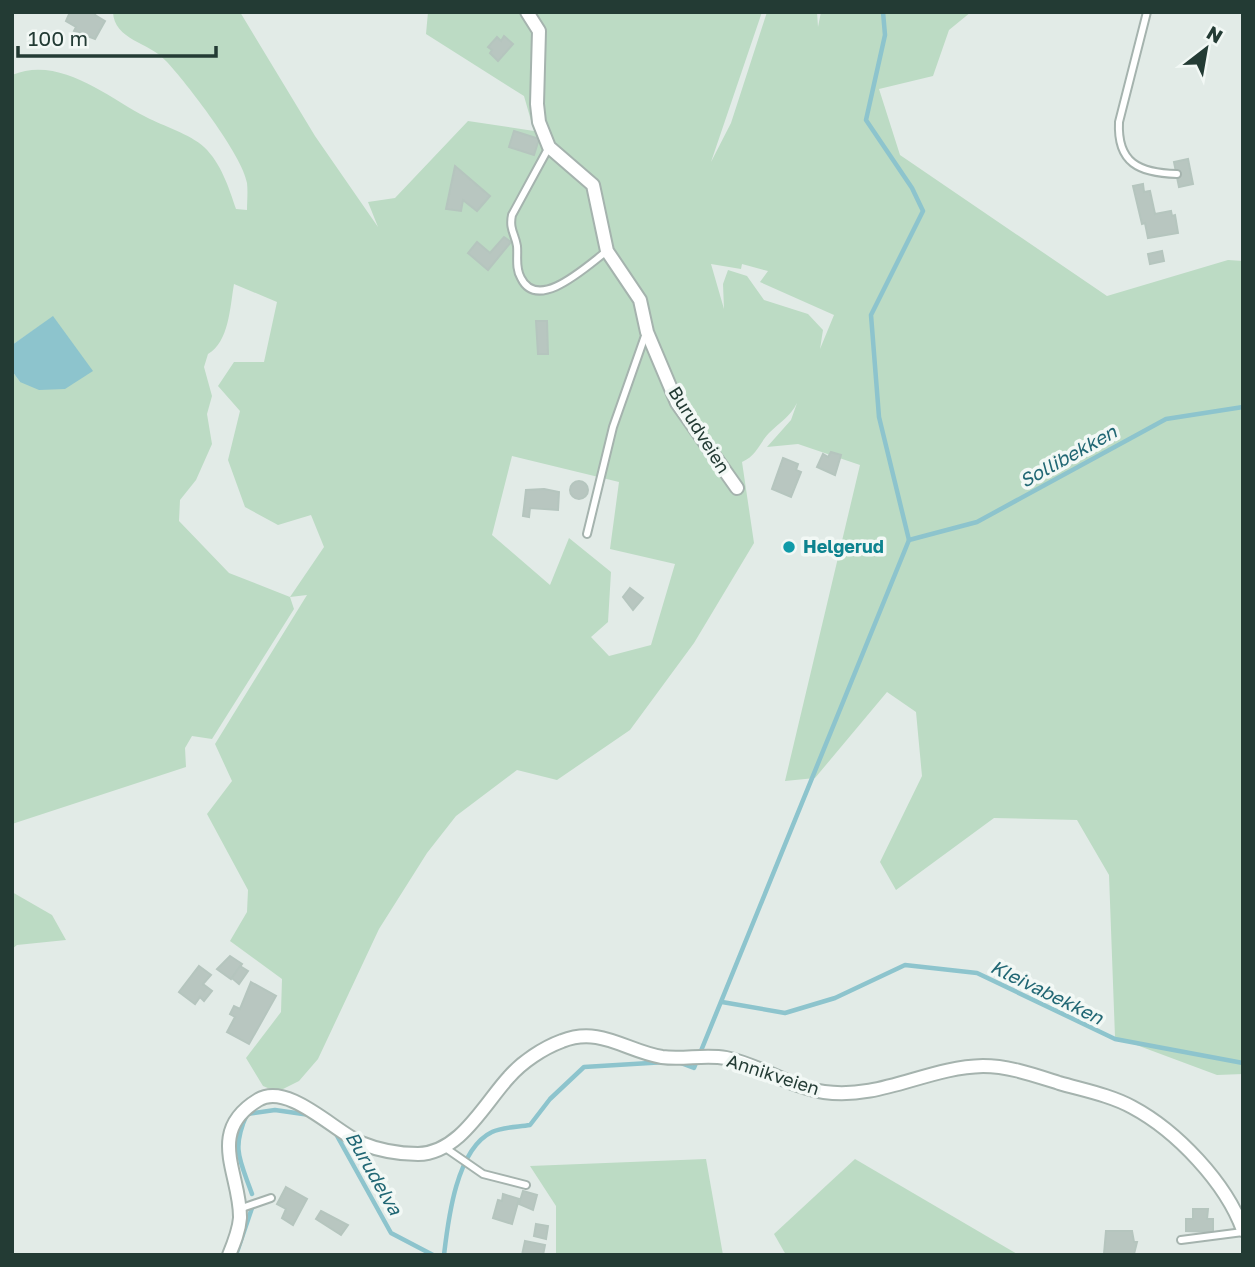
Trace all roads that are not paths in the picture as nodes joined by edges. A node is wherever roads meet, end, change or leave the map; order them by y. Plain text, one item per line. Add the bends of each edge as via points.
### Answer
1 (527, 12) edge
2 (1147, 12) edge
3 (549, 146) junction
4 (1177, 174) dead end
5 (607, 251) junction
6 (647, 332) junction
7 (737, 488) dead end
8 (587, 534) dead end
9 (444, 1147) junction
10 (526, 1185) dead end
11 (271, 1198) dead end
12 (250, 1206) junction
13 (1243, 1231) edge
14 (1181, 1240) dead end
15 (229, 1255) edge

1 - 3 street, Burudveien via 538,31 537,104
2 - 4 lane via 1118,138 1126,159 1142,169
3 - 5 street, Burudveien via 593,185
3 - 5 lane via 512,215 510,226 521,279 530,288 547,291
5 - 6 street, Burudveien via 640,300
6 - 7 street, Burudveien via 677,403
6 - 8 lane via 602,468
9 - 10 lane via 493,1178
9 - 12 street via 420,1154 382,1150 350,1137 297,1102 280,1096 260,1098 240,1117 229,1143 229,1168
9 - 13 street, Annikveien via 511,1074 535,1055 563,1040 586,1035 607,1037 661,1057 729,1059 802,1086 842,1093 881,1090 984,1066 1012,1069 1132,1107 1208,1170 1235,1209
11 - 12 lane
12 - 15 street
13 - 14 lane

